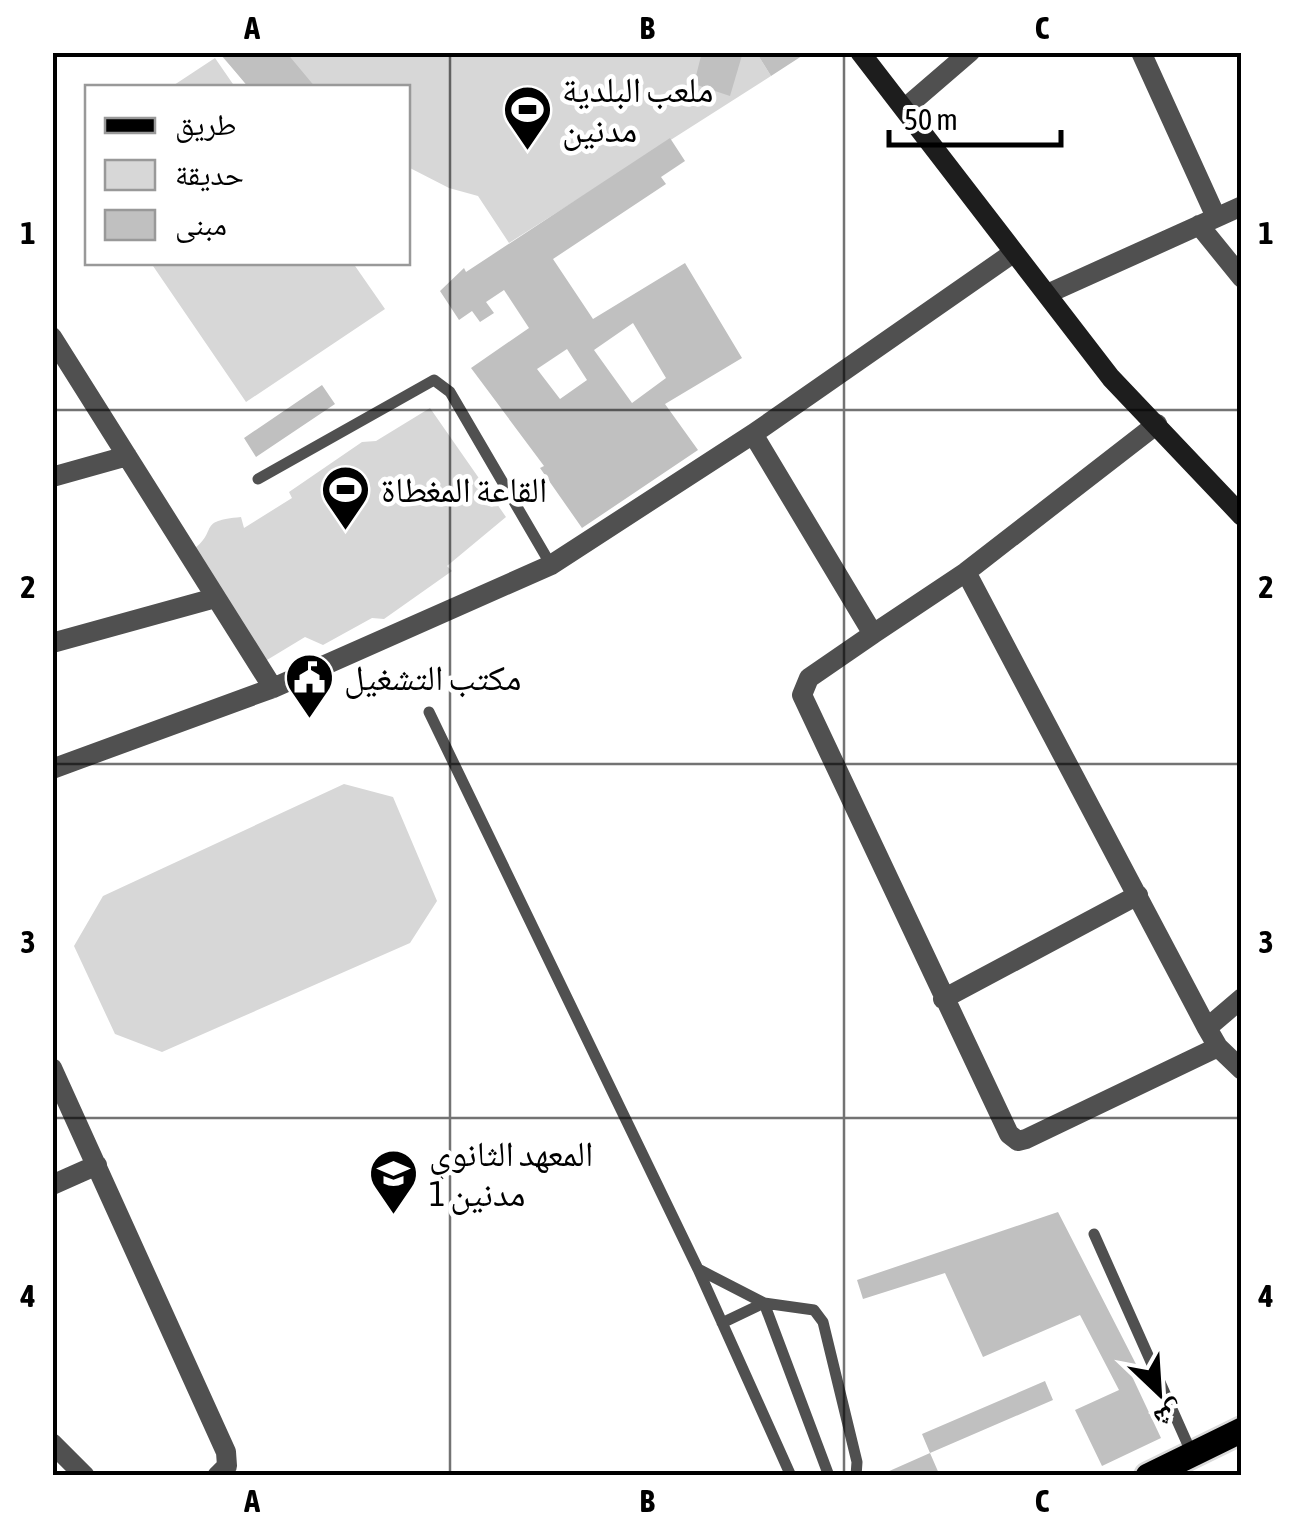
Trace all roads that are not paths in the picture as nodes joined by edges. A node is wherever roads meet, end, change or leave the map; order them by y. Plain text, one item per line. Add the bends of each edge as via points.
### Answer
1 (860, 52) edge
2 (970, 52) edge
3 (1141, 52) edge
4 (904, 108) junction
5 (1242, 206) edge
6 (1207, 221) junction
7 (1012, 253) junction
8 (1242, 278) edge
9 (1047, 294) junction
10 (52, 336) edge
11 (1156, 424) junction
12 (754, 434) junction
13 (127, 456) junction
14 (52, 477) edge
15 (258, 479) dead end
16 (1242, 516) edge
17 (551, 565) junction
18 (966, 572) junction
19 (215, 598) junction
20 (872, 634) junction
21 (52, 643) edge
22 (273, 688) junction
23 (430, 712) dead end
24 (52, 769) edge
25 (1138, 895) junction
26 (1242, 998) edge
27 (943, 999) junction
28 (1207, 1028) junction
29 (1218, 1048) junction
30 (52, 1068) edge
31 (1242, 1070) edge
32 (97, 1164) junction
33 (52, 1184) edge
34 (1094, 1234) dead end
35 (698, 1268) junction
36 (764, 1302) junction
37 (722, 1324) junction
38 (1242, 1430) edge
39 (52, 1443) edge
40 (1192, 1454) junction
41 (1150, 1475) edge
42 (86, 1476) edge
43 (216, 1476) edge
44 (792, 1476) edge
45 (829, 1476) edge
46 (856, 1476) edge

1 - 4 street
2 - 4 street
3 - 6 street
4 - 7 street
5 - 6 street
6 - 8 street
6 - 9 street
7 - 9 street
7 - 12 street
9 - 11 street
10 - 13 street
11 - 16 street
11 - 18 street
12 - 17 street
12 - 20 street
13 - 14 street
13 - 19 street
15 - 17 lane via 434,380 450,392
17 - 22 street
18 - 20 street
18 - 25 street
19 - 21 street
19 - 22 street
20 - 27 street via 809,678 802,695
22 - 24 street
23 - 35 lane
25 - 27 street
25 - 28 street
26 - 28 street
27 - 29 street via 1018,1141
28 - 29 street
29 - 31 street
30 - 32 street
32 - 33 street
32 - 43 street via 226,1452 226,1466
34 - 40 lane
35 - 36 lane
35 - 37 lane
36 - 37 lane
36 - 45 lane
36 - 46 lane via 814,1310 823,1322
37 - 44 lane
38 - 40 main road
39 - 42 street
40 - 41 main road

